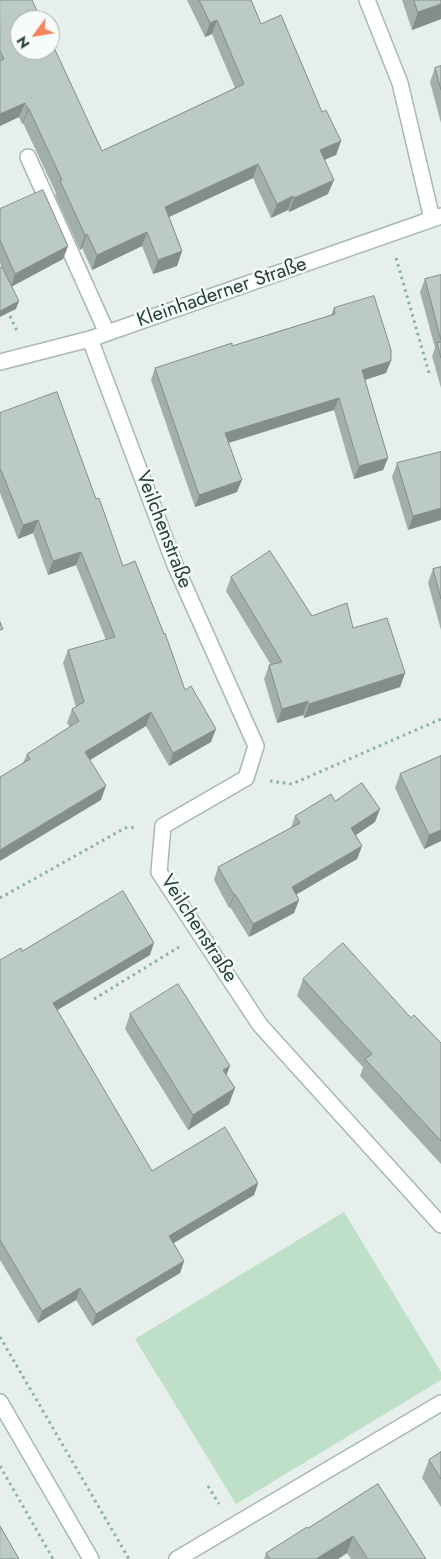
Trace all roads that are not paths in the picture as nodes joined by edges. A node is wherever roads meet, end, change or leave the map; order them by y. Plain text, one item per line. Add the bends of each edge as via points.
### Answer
1 (368, 0) edge
2 (28, 157) dead end
3 (436, 218) edge
4 (107, 333) junction
5 (90, 339) junction
6 (0, 362) edge
7 (441, 1225) edge
8 (0, 1402) edge
9 (441, 1403) edge
10 (91, 1559) edge
11 (177, 1559) edge

1 - 3 street via 400,83
2 - 4 street
3 - 4 street, Kleinhaderner Straße
4 - 5 street, Kleinhaderner Straße
5 - 6 street, Kleinhaderner Straße
5 - 7 street, Veilchenstraße via 175,565 256,746 246,778 163,826 159,872 260,1025
8 - 10 street
9 - 11 street

